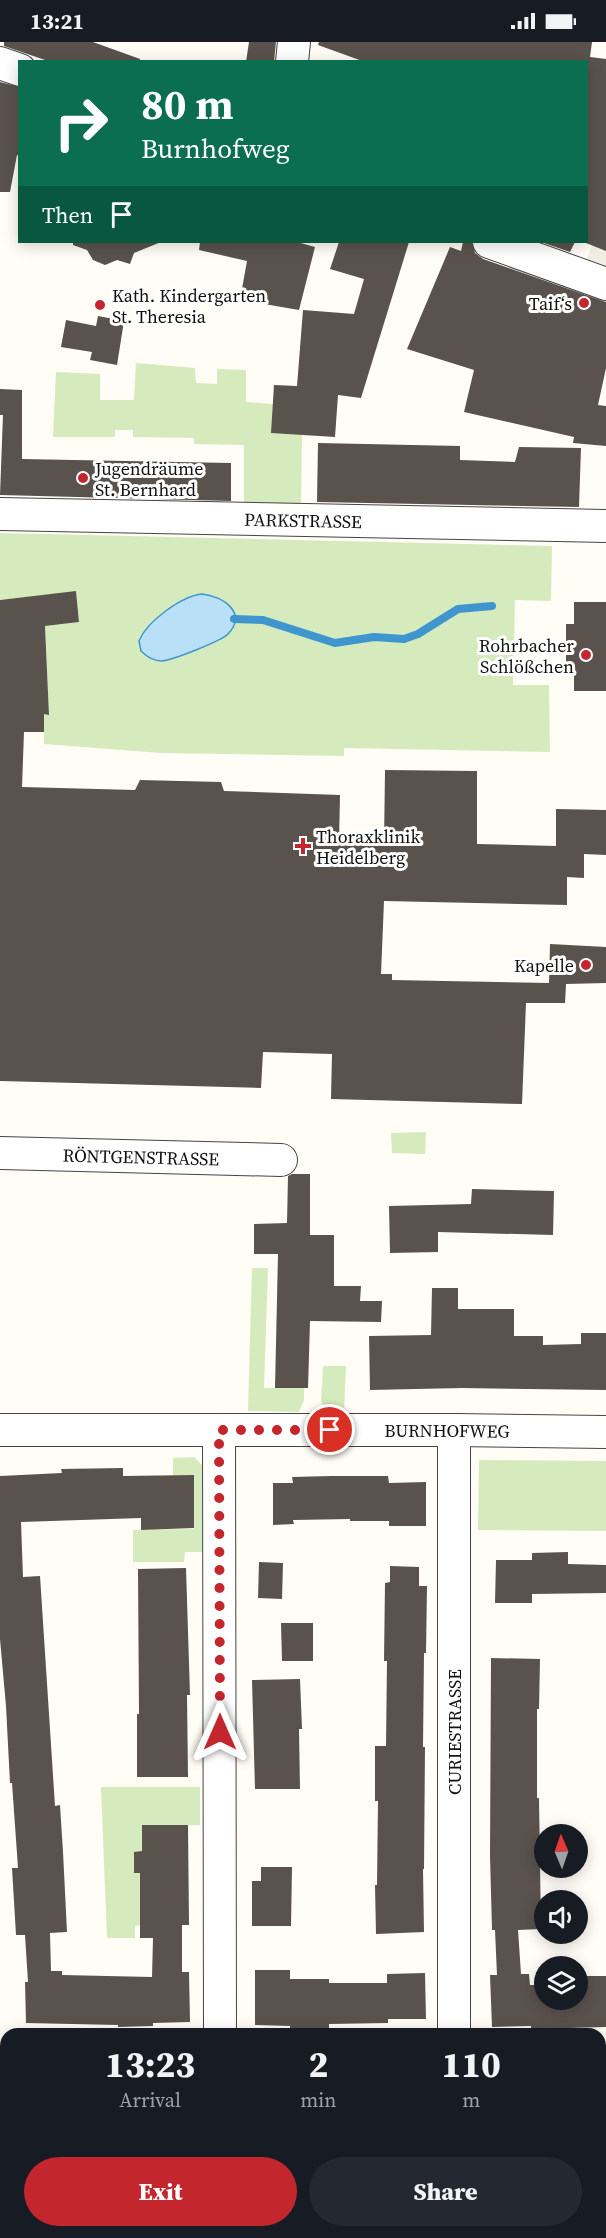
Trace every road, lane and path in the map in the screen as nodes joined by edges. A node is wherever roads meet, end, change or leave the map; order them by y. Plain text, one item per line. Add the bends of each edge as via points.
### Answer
1 (294, 42) edge
2 (292, 60) edge
3 (0, 63) edge
4 (18, 69) edge
5 (492, 243) edge
6 (606, 284) edge
7 (0, 514) edge
8 (606, 526) edge
9 (0, 1153) edge
10 (280, 1160) dead end
11 (0, 1430) edge
12 (219, 1430) junction
13 (454, 1430) junction
14 (606, 1432) edge
15 (220, 2028) edge
16 (454, 2028) edge

1 - 2 street
3 - 4 street
5 - 6 street
7 - 8 street, PARKSTRASSE
9 - 10 street, RÖNTGENSTRASSE
11 - 12 street, BURNHOFWEG
12 - 13 street, BURNHOFWEG
12 - 15 street
13 - 14 street, BURNHOFWEG
13 - 16 street, CURIESTRASSE

